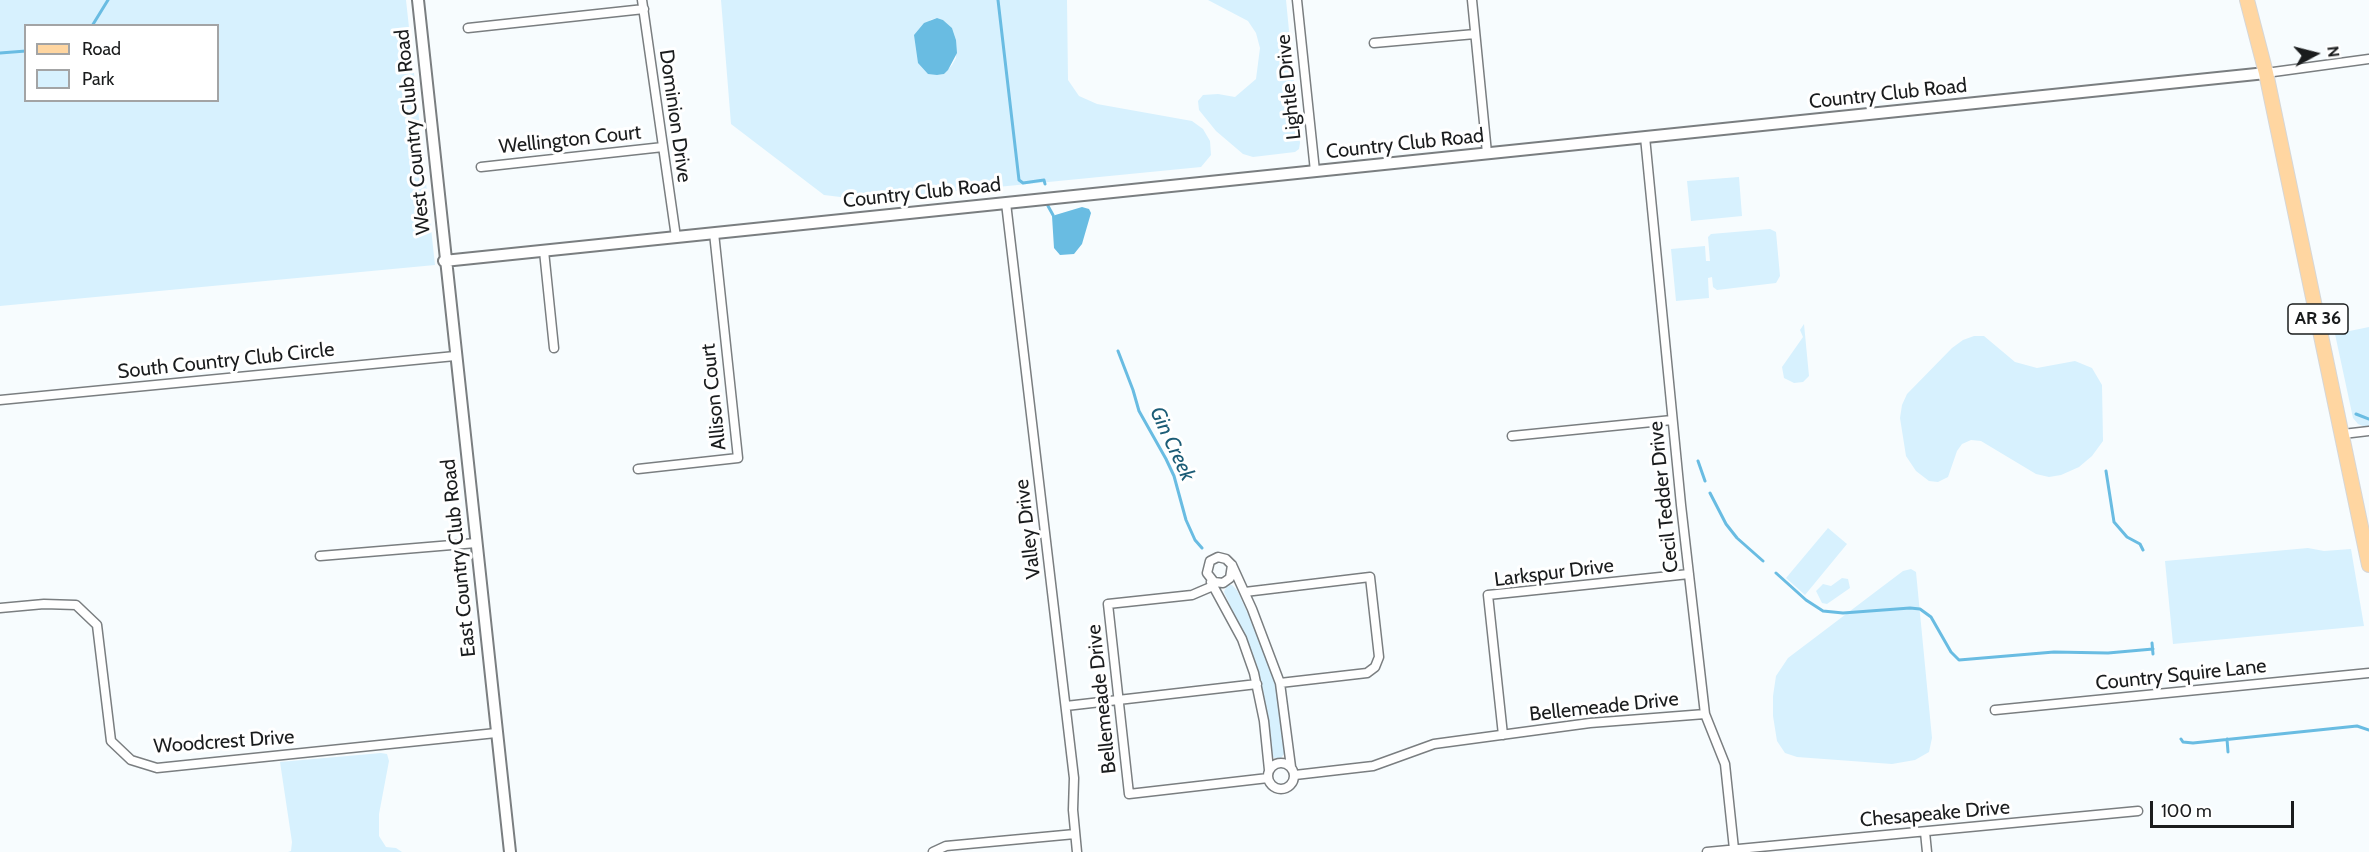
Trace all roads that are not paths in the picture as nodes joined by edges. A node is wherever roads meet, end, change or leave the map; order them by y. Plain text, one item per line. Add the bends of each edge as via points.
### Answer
1 (418, 0) edge
2 (1297, 0) edge
3 (1472, 0) edge
4 (2247, 0) edge
5 (643, 4) edge
6 (468, 28) dead end
7 (1475, 34) junction
8 (1374, 44) dead end
9 (2369, 59) edge
10 (2266, 73) junction
11 (1645, 137) junction
12 (663, 147) junction
13 (1487, 153) junction
14 (481, 167) dead end
15 (1315, 171) junction
16 (1006, 203) junction
17 (714, 233) junction
18 (675, 237) junction
19 (544, 251) junction
20 (444, 261) junction
21 (554, 348) dead end
22 (455, 356) junction
23 (0, 400) edge
24 (1672, 420) junction
25 (2369, 431) edge
26 (2343, 434) junction
27 (1512, 436) dead end
28 (638, 469) dead end
29 (476, 543) junction
30 (320, 556) dead end
31 (1232, 565) junction
32 (2369, 565) edge
33 (1689, 574) junction
34 (1208, 577) junction
35 (1213, 586) junction
36 (1245, 592) junction
37 (0, 608) edge
38 (2369, 673) edge
39 (1280, 683) junction
40 (1257, 684) junction
41 (1119, 700) junction
42 (1066, 706) junction
43 (1995, 710) dead end
44 (1705, 714) junction
45 (496, 733) junction
46 (1503, 735) junction
47 (1293, 771) junction
48 (1269, 774) junction
49 (2138, 811) dead end
50 (1925, 832) junction
51 (1075, 834) junction
52 (1734, 849) junction
53 (510, 852) edge
54 (933, 852) edge
55 (1077, 852) edge
56 (1707, 852) edge
57 (1927, 852) edge

1 - 20 street, West Country Club Road
2 - 15 street, Lightle Drive
3 - 7 street
4 - 10 main road, AR 36
5 - 6 street
5 - 12 street, Dominion Drive
7 - 8 street
7 - 13 street
9 - 10 street, Country Club Road
10 - 11 street, Country Club Road
10 - 26 main road, AR 36
11 - 13 street, Country Club Road
11 - 24 street, Cecil Tedder Drive
12 - 14 street, Wellington Court
12 - 18 street, Dominion Drive
13 - 15 street, Country Club Road
15 - 16 street, Country Club Road
16 - 17 street, Country Club Road
16 - 42 street, Valley Drive
17 - 18 street, Country Club Road
17 - 28 street, Allison Court via 738,458
18 - 19 street, Country Club Road
19 - 20 street, Country Club Road
19 - 21 street
20 - 22 street, East Country Club Road
22 - 23 street, South Country Club Circle
22 - 29 street, East Country Club Road
24 - 27 street
24 - 33 street, Cecil Tedder Drive
25 - 26 street
26 - 32 main road, AR 36
29 - 30 street
29 - 45 street, East Country Club Road
31 - 34 street via 1227,581 1214,582
31 - 34 street via 1222,557 1214,558 1208,564
31 - 36 street
33 - 44 street, Cecil Tedder Drive
33 - 46 street, Larkspur Drive via 1488,595
34 - 35 street
35 - 40 street via 1242,639
35 - 41 street, Bellemeade Drive via 1192,595 1108,604
36 - 39 street
36 - 39 street via 1370,577 1379,657 1375,667 1367,673
37 - 45 street, Woodcrest Drive via 76,605 97,626 111,741 131,760 157,768
38 - 43 street, Country Squire Lane
39 - 47 street
40 - 41 street
40 - 48 street
41 - 42 street
41 - 48 street, Bellemeade Drive via 1129,794
42 - 51 street, Valley Drive
44 - 46 street, Bellemeade Drive
44 - 52 street, Cecil Tedder Drive via 1725,764
45 - 53 street, East Country Club Road
46 - 47 street, Bellemeade Drive via 1430,745 1373,766
47 - 48 street via 1280,763
47 - 48 street via 1292,783 1285,789 1276,788
49 - 50 street, Chesapeake Drive
50 - 52 street, Chesapeake Drive
50 - 57 street
51 - 54 street via 946,846
51 - 55 street, Valley Drive
52 - 56 street, Chesapeake Drive

